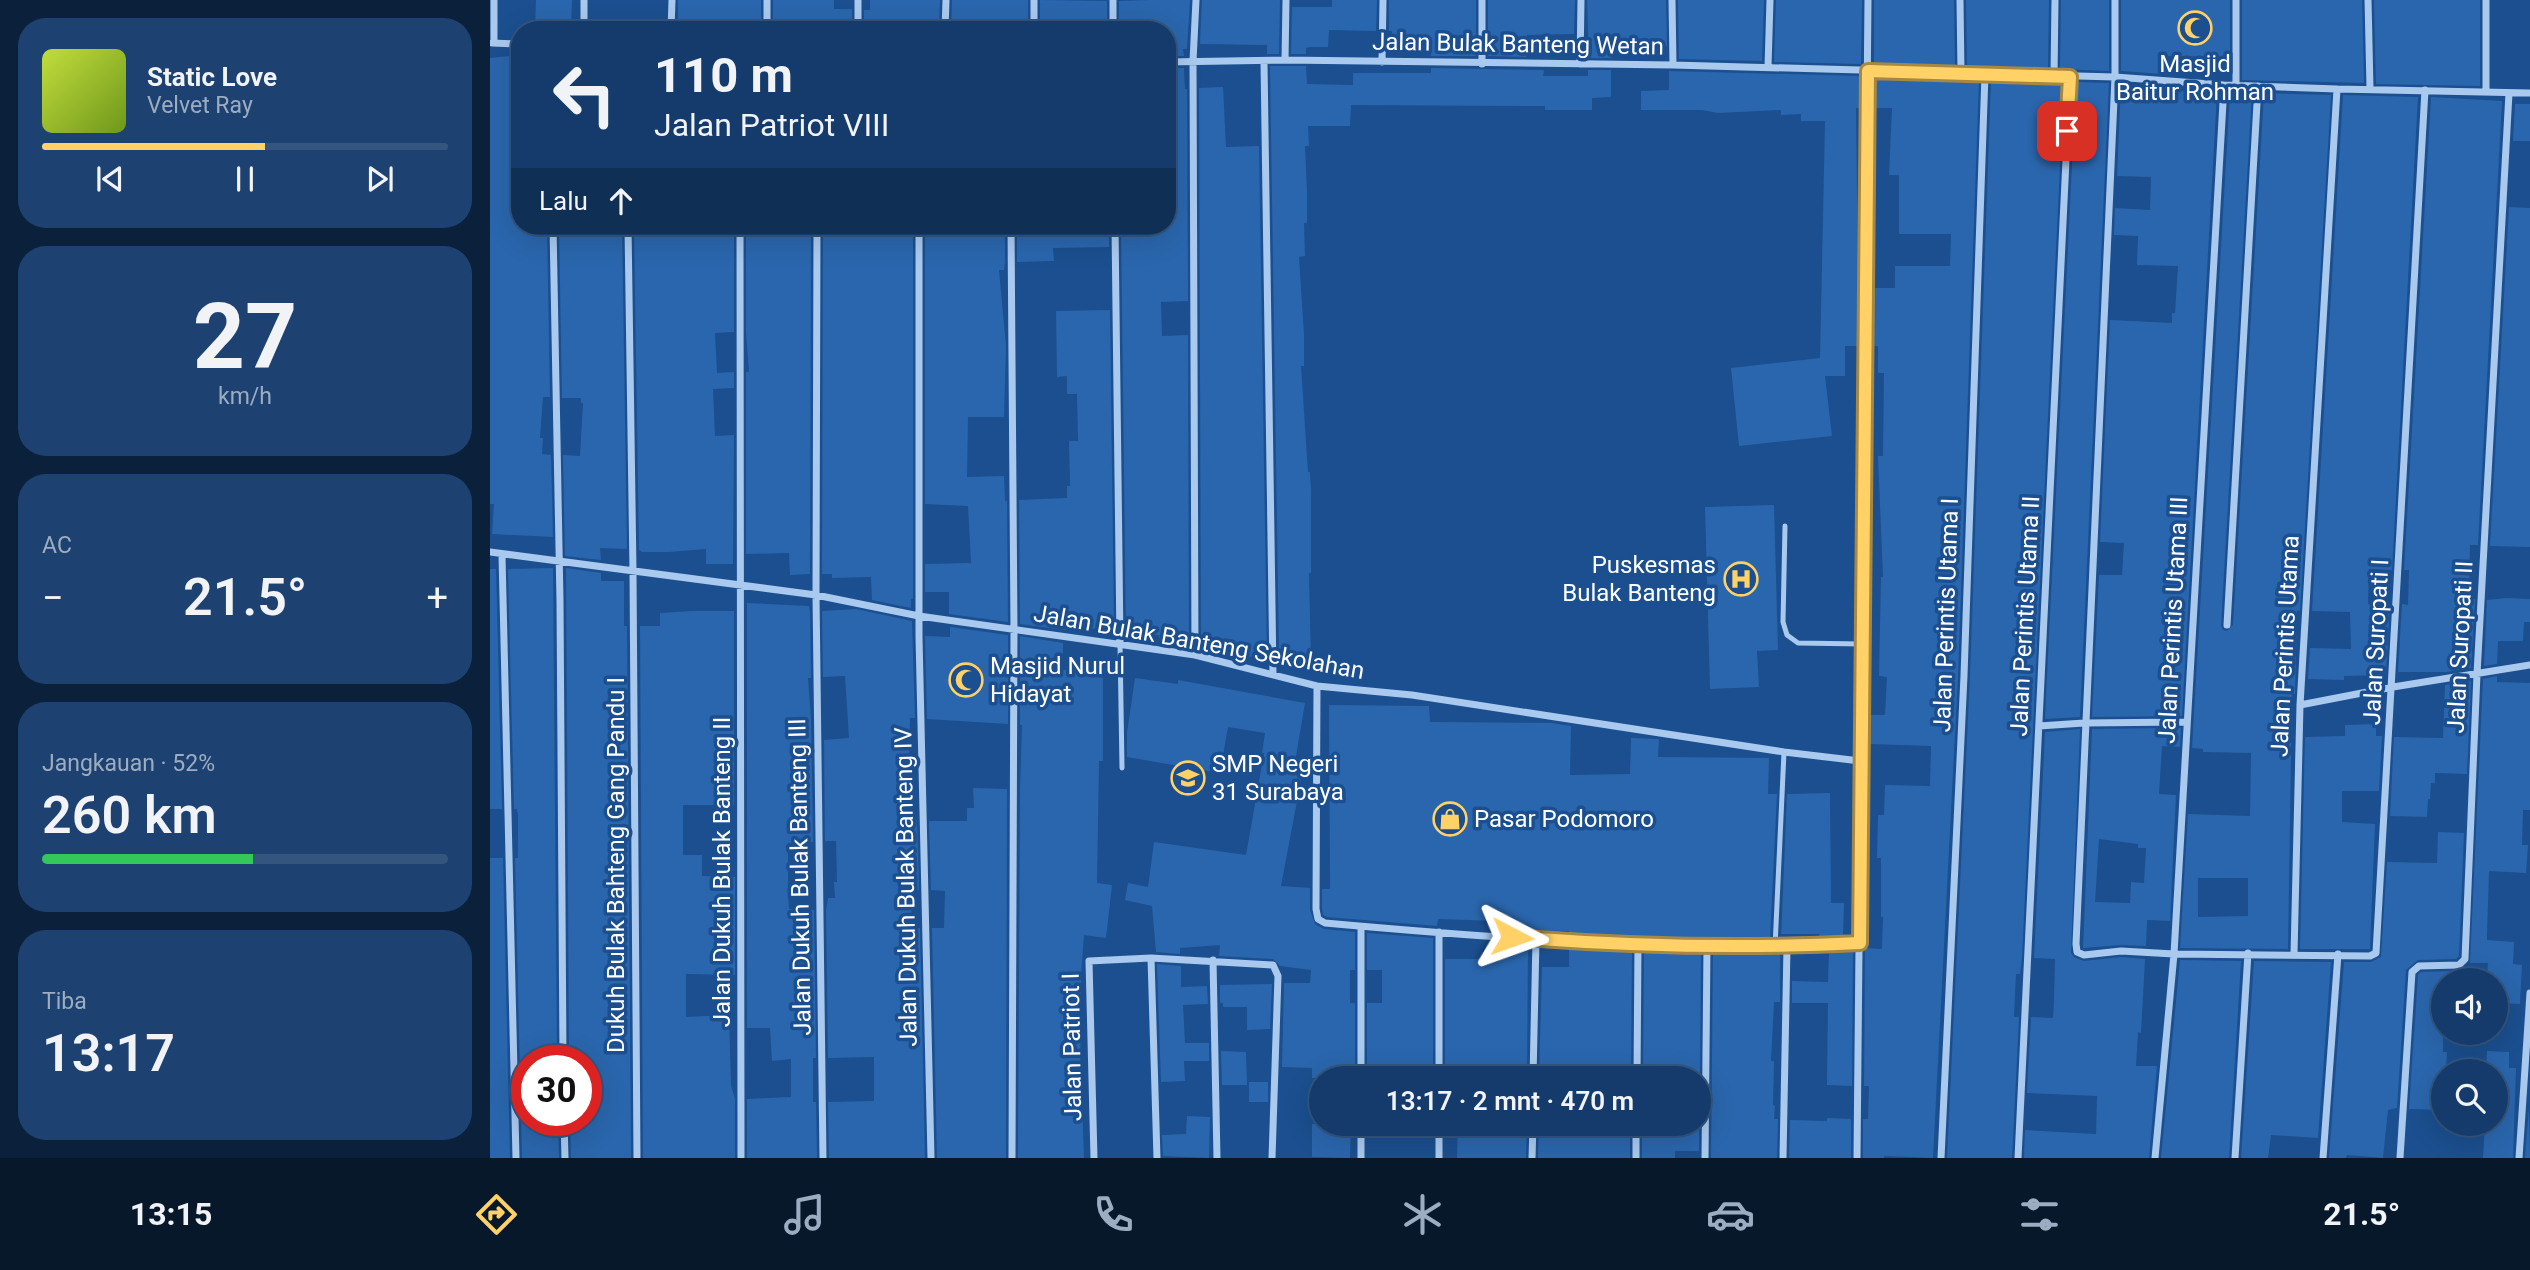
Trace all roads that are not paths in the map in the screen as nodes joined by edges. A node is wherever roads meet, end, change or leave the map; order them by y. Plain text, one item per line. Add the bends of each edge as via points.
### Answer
1 (494, 0) edge
2 (584, 0) edge
3 (672, 0) edge
4 (767, 0) edge
5 (858, 0) edge
6 (946, 0) edge
7 (1034, 0) edge
8 (1113, 0) edge
9 (1196, 0) edge
10 (1286, 0) edge
11 (1384, 0) edge
12 (1482, 0) edge
13 (1581, 0) edge
14 (1672, 0) edge
15 (1770, 0) edge
16 (1868, 0) edge
17 (1960, 0) edge
18 (2055, 0) edge
19 (2115, 0) edge
20 (2236, 0) edge
21 (2368, 0) edge
22 (2486, 0) edge
23 (584, 21) edge
24 (671, 21) edge
25 (767, 21) edge
26 (858, 21) edge
27 (945, 21) edge
28 (1034, 21) edge
29 (1113, 21) edge
30 (492, 43) edge
31 (511, 44) edge
32 (1285, 60) junction
33 (1193, 61) junction
34 (1176, 62) edge
35 (1264, 62) junction
36 (1381, 62) junction
37 (1482, 64) junction
38 (1580, 64) junction
39 (1673, 65) junction
40 (1768, 67) junction
41 (1868, 71) junction
42 (1961, 73) junction
43 (1985, 74) junction
44 (2054, 76) junction
45 (2070, 77) junction
46 (2115, 77) junction
47 (2224, 85) junction
48 (2236, 85) junction
49 (2259, 86) junction
50 (2370, 88) junction
51 (2337, 89) junction
52 (2426, 90) junction
53 (2486, 91) junction
54 (2509, 93) junction
55 (2530, 93) edge
56 (553, 235) edge
57 (628, 235) edge
58 (740, 235) edge
59 (817, 235) edge
60 (919, 235) edge
61 (1011, 235) edge
62 (1115, 235) edge
63 (1785, 526) dead end
64 (490, 552) edge
65 (502, 555) junction
66 (559, 560) junction
67 (633, 571) junction
68 (741, 586) junction
69 (816, 596) junction
70 (919, 616) junction
71 (2227, 625) dead end
72 (1014, 629) junction
73 (1120, 643) junction
74 (1862, 644) junction
75 (1195, 655) junction
76 (2530, 665) edge
77 (1273, 674) junction
78 (2477, 674) junction
79 (1317, 687) junction
80 (2393, 687) junction
81 (2300, 705) junction
82 (2187, 722) junction
83 (2084, 723) junction
84 (2039, 726) junction
85 (1784, 752) junction
86 (1860, 761) junction
87 (1122, 768) dead end
88 (1361, 927) junction
89 (1439, 932) junction
90 (1536, 939) junction
91 (1860, 943) junction
92 (1638, 945) junction
93 (1707, 947) junction
94 (1775, 947) junction
95 (1787, 947) junction
96 (2248, 953) junction
97 (2174, 954) junction
98 (2294, 954) junction
99 (2338, 954) junction
100 (1151, 958) junction
101 (1213, 960) junction
102 (2530, 993) edge
103 (562, 1045) edge
104 (1361, 1066) edge
105 (1439, 1066) edge
106 (1533, 1066) edge
107 (1637, 1066) edge
108 (564, 1136) edge
109 (1361, 1136) edge
110 (1439, 1136) edge
111 (1532, 1136) edge
112 (1636, 1136) edge
113 (516, 1158) edge
114 (565, 1158) edge
115 (637, 1158) edge
116 (741, 1158) edge
117 (823, 1158) edge
118 (931, 1158) edge
119 (1012, 1158) edge
120 (1094, 1158) edge
121 (1157, 1158) edge
122 (1217, 1158) edge
123 (1272, 1158) edge
124 (1361, 1158) edge
125 (1439, 1158) edge
126 (1532, 1158) edge
127 (1636, 1158) edge
128 (1705, 1158) edge
129 (1783, 1158) edge
130 (1857, 1158) edge
131 (1941, 1158) edge
132 (2018, 1158) edge
133 (2155, 1158) edge
134 (2235, 1158) edge
135 (2323, 1158) edge
136 (2400, 1158) edge
137 (2519, 1158) edge

1 - 30 street
2 - 23 street
3 - 24 street
4 - 25 street
5 - 26 street
6 - 27 street
7 - 28 street
8 - 29 street
9 - 33 street
10 - 32 street
11 - 36 street
12 - 37 street
13 - 38 street
14 - 39 street
15 - 40 street
16 - 41 street
17 - 42 street
18 - 44 street
19 - 46 street
20 - 48 street
21 - 50 street
22 - 53 street
30 - 31 street
32 - 35 street, Jalan Bulak Banteng Wetan
32 - 36 street, Jalan Bulak Banteng Wetan
33 - 34 street, Jalan Bulak Banteng Wetan
33 - 35 street, Jalan Bulak Banteng Wetan
33 - 75 street
35 - 77 street
36 - 37 street, Jalan Bulak Banteng Wetan
37 - 38 street, Jalan Bulak Banteng Wetan
38 - 39 street, Jalan Bulak Banteng Wetan
39 - 40 street, Jalan Bulak Banteng Wetan
40 - 41 street, Jalan Bulak Banteng Wetan
41 - 42 street, Jalan Bulak Banteng Wetan
41 - 74 street
42 - 43 street, Jalan Bulak Banteng Wetan
43 - 44 street, Jalan Bulak Banteng Wetan
43 - 131 street, Jalan Perintis Utama I
44 - 45 street, Jalan Bulak Banteng Wetan
45 - 46 street, Jalan Bulak Banteng Wetan
45 - 84 street, Jalan Perintis Utama II
46 - 47 street, Jalan Bulak Banteng Wetan
46 - 83 street
47 - 48 street, Jalan Bulak Banteng Wetan
47 - 82 street, Jalan Perintis Utama III
48 - 49 street, Jalan Bulak Banteng Wetan
49 - 51 street, Jalan Bulak Banteng Wetan
49 - 71 street
50 - 51 street, Jalan Bulak Banteng Wetan
50 - 52 street, Jalan Bulak Banteng Wetan
51 - 81 street, Jalan Perintis Utama
52 - 53 street, Jalan Bulak Banteng Wetan
52 - 80 street, Jalan Suropati I
53 - 54 street, Jalan Bulak Banteng Wetan
54 - 55 street, Jalan Bulak Banteng Wetan
54 - 78 street, Jalan Suropati II
56 - 66 street
57 - 67 street, Dukuh Bulak Bahteng Gang Pandu I
58 - 68 street, Jalan Dukuh Bulak Banteng II
59 - 69 street, Jalan Dukuh Bulak Banteng III
60 - 70 street, Jalan Dukuh Bulak Banteng IV
61 - 72 street
62 - 73 street
63 - 74 lane via 1783,622 1787,635 1798,643
64 - 65 street, Jalan Bulak Banteng Sekolahan
65 - 66 street, Jalan Bulak Banteng Sekolahan
65 - 113 street
66 - 67 street, Jalan Bulak Banteng Sekolahan
66 - 103 street
67 - 68 street, Jalan Bulak Banteng Sekolahan
67 - 115 street, Dukuh Bulak Bahteng Gang Pandu I
68 - 69 street, Jalan Bulak Banteng Sekolahan
68 - 116 street, Jalan Dukuh Bulak Banteng II
69 - 70 street, Jalan Bulak Banteng Sekolahan
69 - 117 street, Jalan Dukuh Bulak Banteng III
70 - 72 street, Jalan Bulak Banteng Sekolahan
70 - 118 street, Jalan Dukuh Bulak Banteng IV
72 - 73 street, Jalan Bulak Banteng Sekolahan
72 - 119 street
73 - 75 street, Jalan Bulak Banteng Sekolahan
73 - 87 lane
74 - 86 street
75 - 77 street, Jalan Bulak Banteng Sekolahan
76 - 78 street
77 - 79 street, Jalan Bulak Banteng Sekolahan
78 - 80 street
78 - 136 street, Jalan Suropati II via 2465,959 2459,965 2419,966 2412,971
79 - 85 street, Jalan Bulak Banteng Sekolahan via 1412,695
79 - 88 street via 1315,909 1325,923
80 - 81 street
80 - 99 street, Jalan Suropati I via 2376,953
81 - 98 street, Jalan Perintis Utama
82 - 83 street
82 - 97 street, Jalan Perintis Utama III
83 - 84 street
83 - 97 street via 2077,952
84 - 132 street, Jalan Perintis Utama II
85 - 86 street, Jalan Bulak Banteng Sekolahan
85 - 94 lane
86 - 91 street
88 - 89 street
88 - 104 street
89 - 90 street
89 - 105 street
90 - 92 street
90 - 106 street
91 - 95 street
91 - 130 street
92 - 93 street
92 - 107 street
93 - 94 street
93 - 128 street
94 - 95 street
95 - 129 street
96 - 97 street
96 - 98 street
96 - 134 street
97 - 133 street, Jalan Perintis Utama III
98 - 99 street
99 - 135 street
100 - 101 street
100 - 120 street, Jalan Patriot I via 1089,961
100 - 121 street
101 - 122 street
101 - 123 street via 1273,965 1278,976
102 - 137 street
108 - 114 street
109 - 124 street
110 - 125 street
111 - 126 street
112 - 127 street

